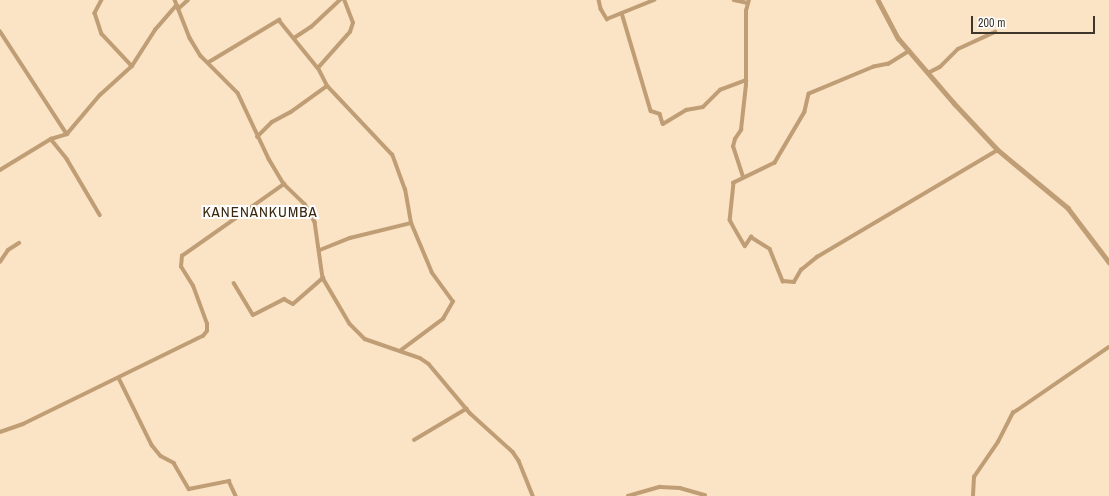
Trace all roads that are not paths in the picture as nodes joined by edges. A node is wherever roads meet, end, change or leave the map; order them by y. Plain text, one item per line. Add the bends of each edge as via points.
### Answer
1 (102, 0) edge
2 (175, 0) edge
3 (188, 0) edge
4 (340, 0) edge
5 (344, 0) edge
6 (599, 0) edge
7 (654, 0) edge
8 (734, 0) edge
9 (878, 0) edge
10 (749, 1) edge
11 (177, 7) junction
12 (622, 13) junction
13 (0, 31) edge
14 (996, 32) dead end
15 (294, 38) junction
16 (910, 51) junction
17 (209, 62) junction
18 (132, 66) junction
19 (318, 68) junction
20 (928, 73) junction
21 (746, 80) junction
22 (327, 86) junction
23 (67, 134) junction
24 (257, 137) junction
25 (51, 139) junction
26 (998, 150) junction
27 (0, 170) edge
28 (743, 177) junction
29 (284, 184) junction
30 (100, 215) dead end
31 (412, 223) junction
32 (19, 243) dead end
33 (320, 250) junction
34 (0, 262) edge
35 (1109, 262) edge
36 (323, 278) junction
37 (234, 283) dead end
38 (1109, 347) edge
39 (400, 351) junction
40 (119, 378) junction
41 (466, 409) junction
42 (0, 432) edge
43 (414, 440) dead end
44 (705, 495) dead end
45 (236, 496) edge
46 (533, 496) edge
47 (628, 496) edge
48 (973, 496) edge

1 - 18 street via 95,13 102,34
2 - 11 street
3 - 11 street
4 - 15 street via 311,27
5 - 19 street via 353,23 350,32
6 - 12 street via 600,9 607,19
7 - 12 street
8 - 10 street
9 - 16 street via 898,38
10 - 21 street via 746,11
11 - 17 street via 190,38
11 - 18 street via 155,30
12 - 21 street via 651,110 660,114 663,124 686,110 703,107 720,90
13 - 23 street
14 - 20 street via 958,50 940,67
15 - 17 street via 280,20
15 - 19 street
16 - 20 street
16 - 28 street via 889,64 874,67 809,94 805,112 775,163
17 - 24 street via 238,93
18 - 23 street via 100,95
19 - 22 street
20 - 26 street
21 - 28 street via 741,130 733,147
22 - 24 street via 291,112 272,122
22 - 31 street via 392,155 405,190
23 - 25 street
24 - 29 street
25 - 27 street
25 - 30 street via 67,159
26 - 28 street via 817,257 801,270 794,282 783,281 770,249 750,237 745,246 730,220 734,183
26 - 35 street via 1068,208
29 - 33 street via 306,204 315,222
29 - 40 street via 182,256 181,267 193,286 207,331
31 - 33 street via 350,238
31 - 39 street via 432,273 453,302 443,319
32 - 34 street via 8,250
33 - 36 street
36 - 37 street via 293,304 284,299 253,315
36 - 39 street via 341,312 358,333 365,339
38 - 48 street via 1013,412 998,442 974,476
39 - 41 street via 429,364
40 - 42 street via 23,424
40 - 45 street via 152,445 161,456 174,463 189,489 229,482
41 - 43 street
41 - 46 street via 513,452
44 - 47 street via 680,488 660,487

